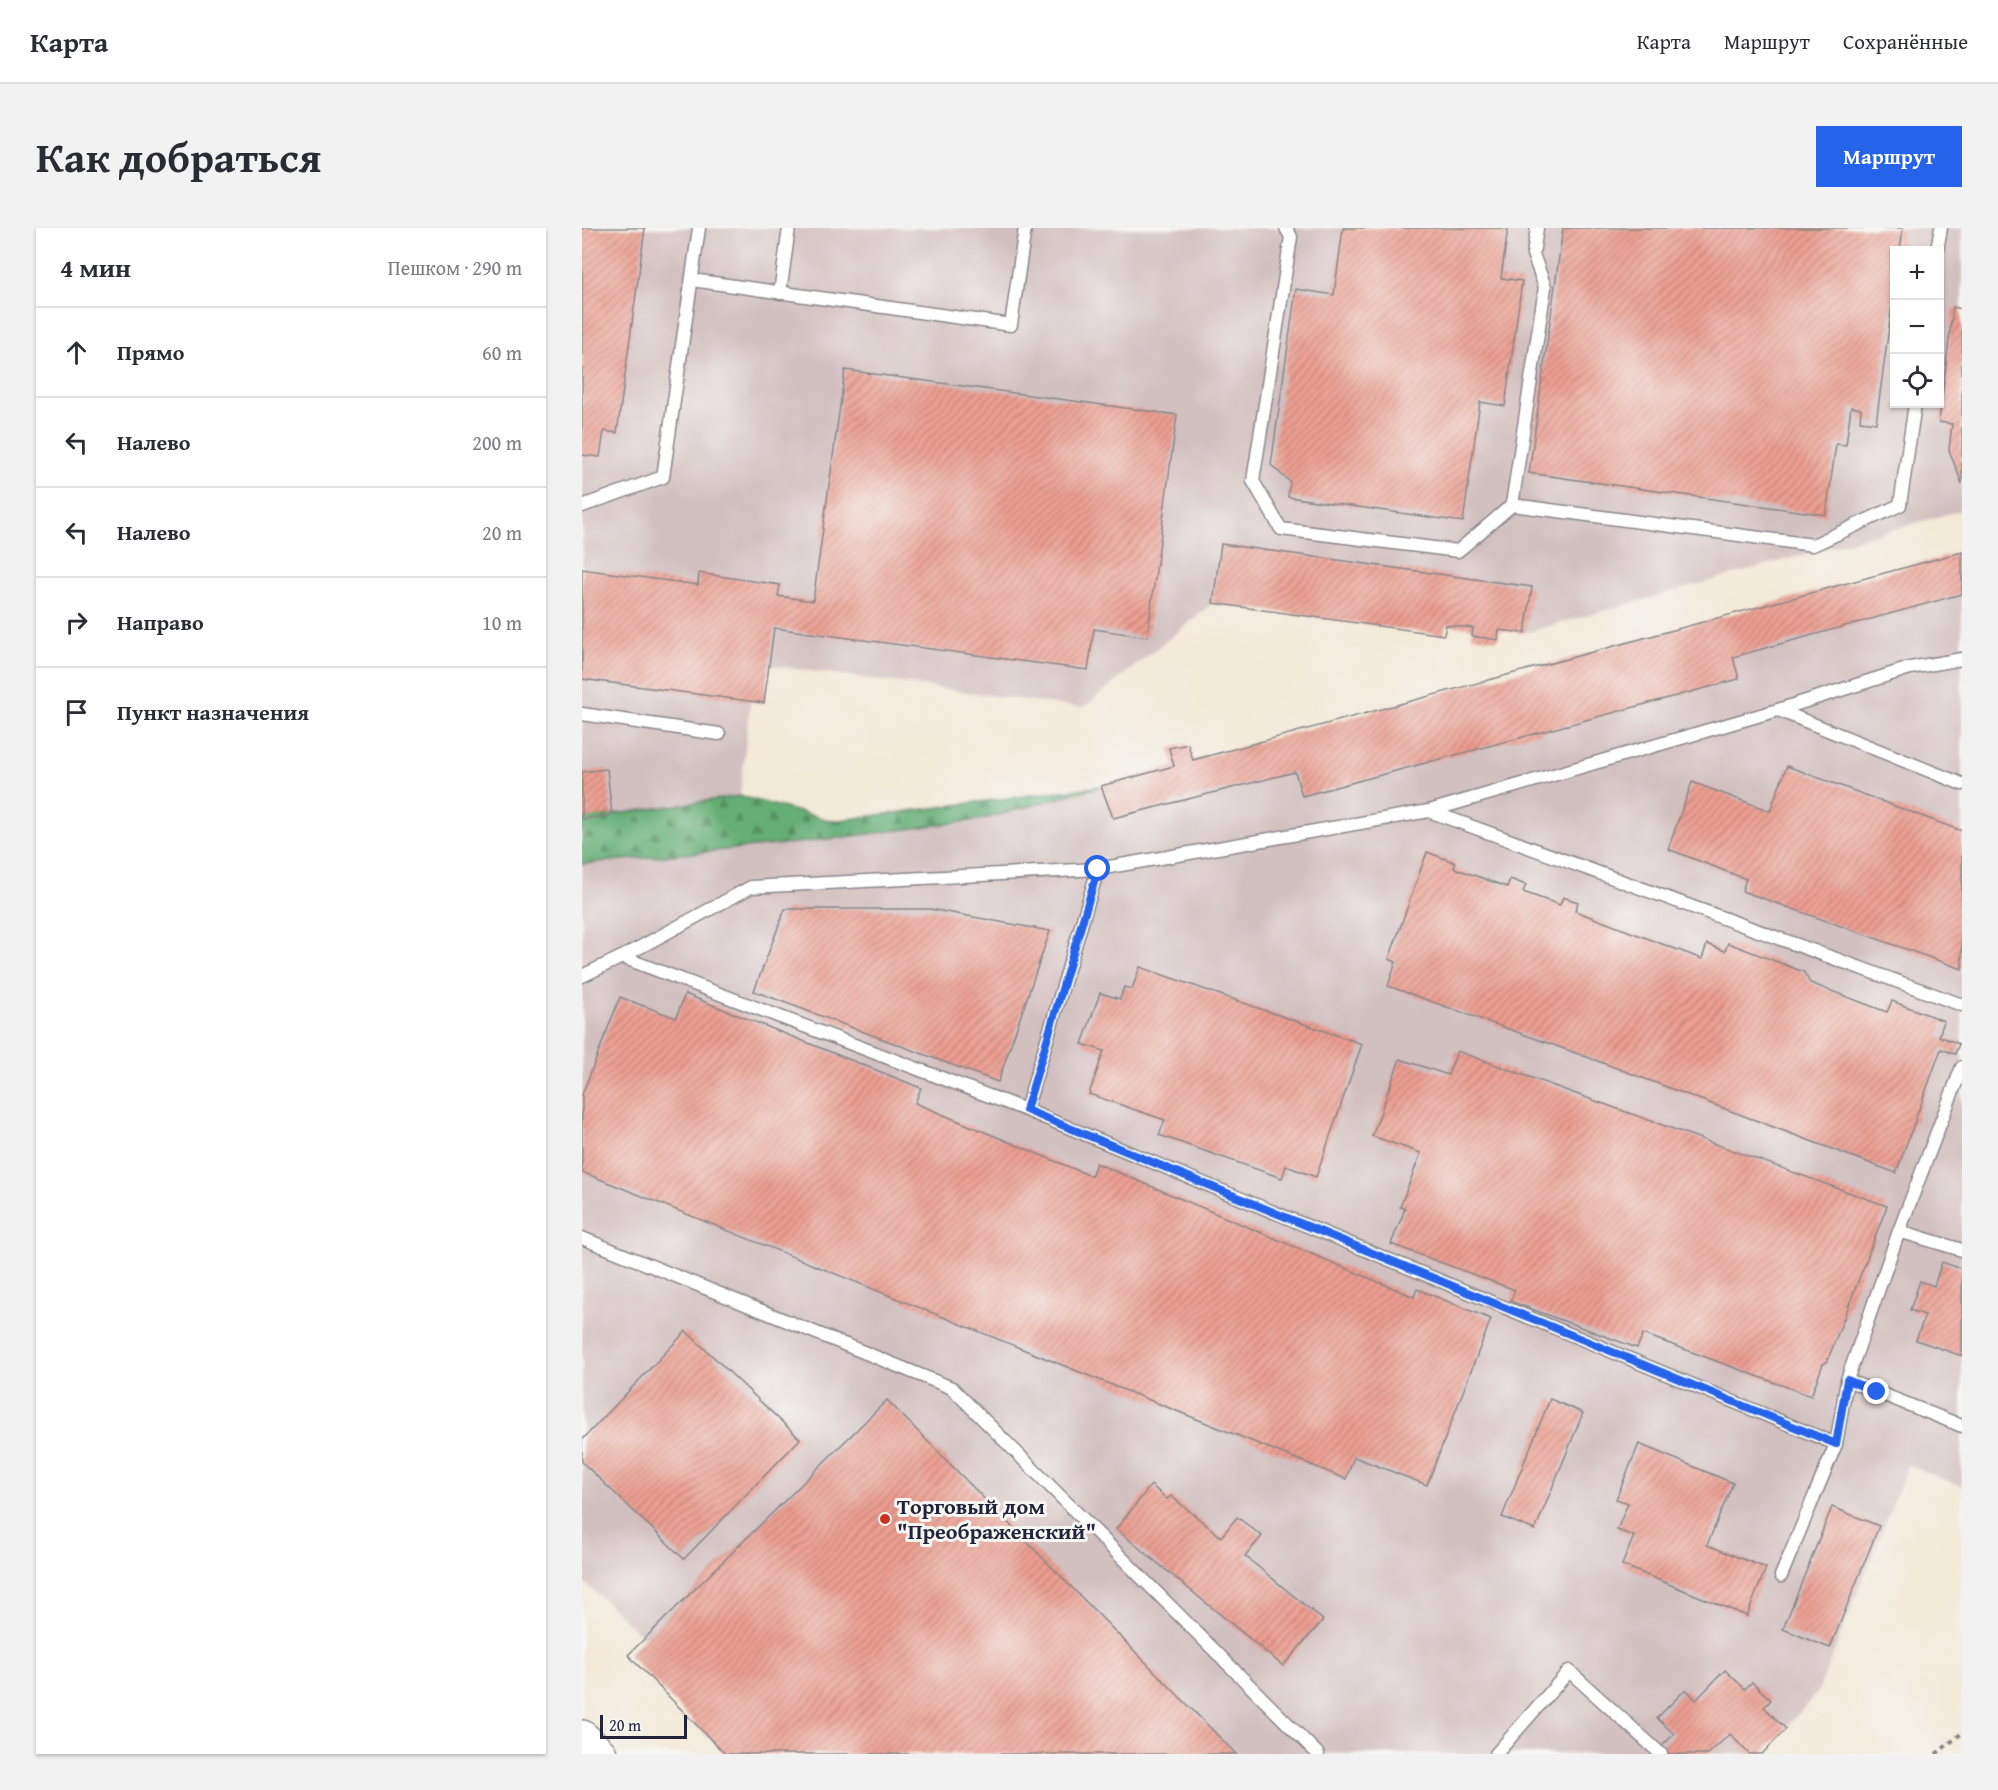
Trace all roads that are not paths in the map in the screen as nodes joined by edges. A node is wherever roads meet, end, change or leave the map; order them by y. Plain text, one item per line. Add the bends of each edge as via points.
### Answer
1 (699, 228) edge
2 (789, 228) edge
3 (1025, 228) edge
4 (1286, 228) edge
5 (1537, 228) edge
6 (1941, 228) edge
7 (1938, 246) edge
8 (692, 280) junction
9 (780, 293) junction
10 (1914, 408) edge
11 (1512, 505) junction
12 (582, 506) edge
13 (1962, 659) edge
14 (1778, 710) junction
15 (582, 714) edge
16 (718, 734) dead end
17 (1962, 784) edge
18 (1429, 811) junction
19 (1098, 869) junction
20 (622, 957) junction
21 (582, 976) edge
22 (1962, 1005) edge
23 (1962, 1067) edge
24 (1026, 1110) junction
25 (1899, 1231) junction
26 (582, 1239) edge
27 (1962, 1250) edge
28 (1847, 1380) junction
29 (1962, 1426) edge
30 (1836, 1444) junction
31 (1781, 1576) dead end
32 (582, 1737) edge
33 (600, 1754) edge
34 (1318, 1754) edge
35 (1496, 1754) edge
36 (1661, 1754) edge

1 - 8 lane
2 - 9 lane
3 - 9 lane via 1011,326
4 - 11 lane via 1291,237 1253,481 1281,528 1458,551
5 - 11 lane via 1533,254 1545,286
6 - 7 lane
8 - 9 lane
8 - 12 lane via 663,477
10 - 11 lane via 1900,505 1813,545
13 - 14 lane via 1910,668
14 - 17 lane
14 - 18 lane
15 - 16 lane
18 - 19 lane
18 - 22 lane
19 - 20 lane via 751,887
19 - 24 lane
20 - 21 lane
20 - 24 lane
23 - 25 lane
24 - 30 lane
25 - 27 lane
25 - 28 lane
26 - 34 lane via 952,1388
28 - 29 lane
28 - 30 lane
30 - 31 lane
32 - 33 main road
35 - 36 lane via 1569,1671

